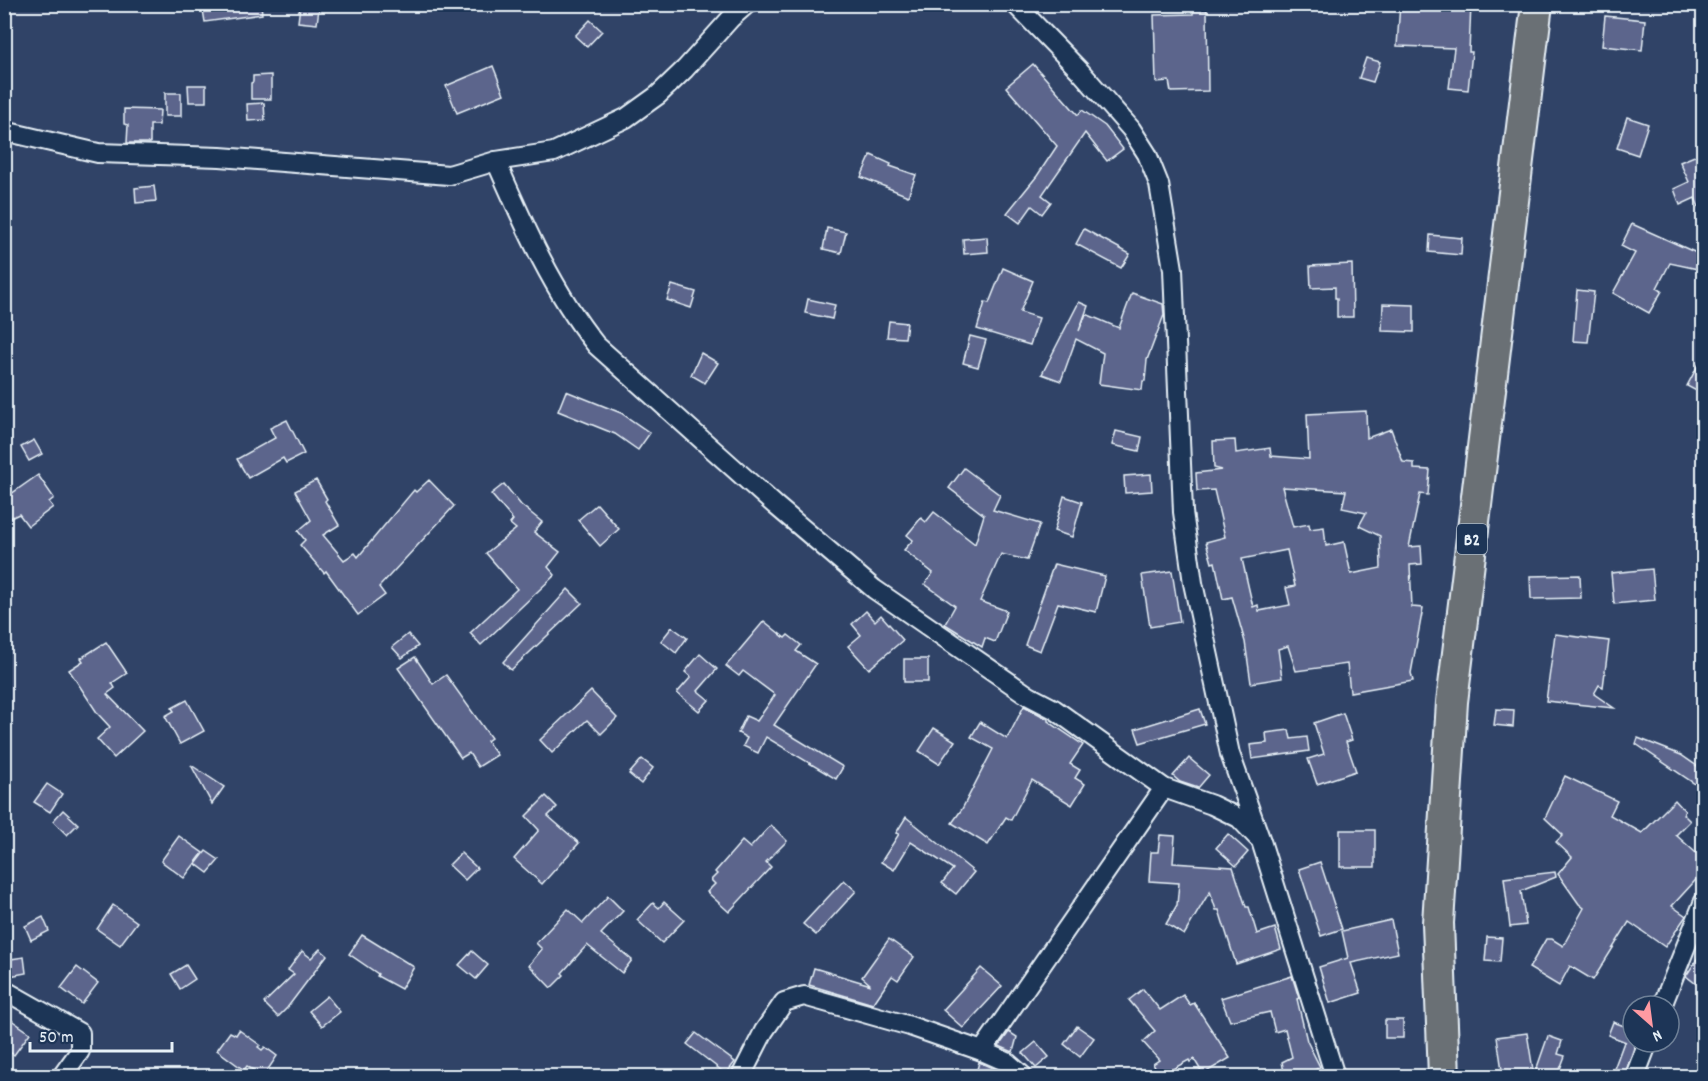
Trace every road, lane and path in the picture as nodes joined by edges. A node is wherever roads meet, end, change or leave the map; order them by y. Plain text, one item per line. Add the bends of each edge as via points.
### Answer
1 (747, 4) edge
2 (1015, 4) edge
3 (1537, 4) edge
4 (4, 131) edge
5 (496, 161) junction
6 (1164, 788) junction
7 (1261, 841) junction
8 (1704, 901) edge
9 (4, 990) edge
10 (1667, 994) edge
11 (982, 1051) junction
12 (1644, 1054) edge
13 (62, 1077) edge
14 (741, 1077) edge
15 (1023, 1077) edge
16 (1335, 1077) edge
17 (1444, 1077) edge
18 (1635, 1077) edge

1 - 5 street via 686,69 626,118 554,152
2 - 7 street via 1131,129 1147,153 1159,184 1173,269 1183,512 1193,583 1230,754
3 - 17 highway, B2 via 1452,702 1438,923
4 - 5 street via 98,153 220,157 449,175
5 - 6 street via 533,246 575,319 596,345 874,589
6 - 7 street via 1239,818
6 - 11 street
7 - 16 street
8 - 10 street
9 - 13 street via 80,1033 80,1051
11 - 14 street via 804,996 784,1002
11 - 15 street via 1007,1062
12 - 18 street

